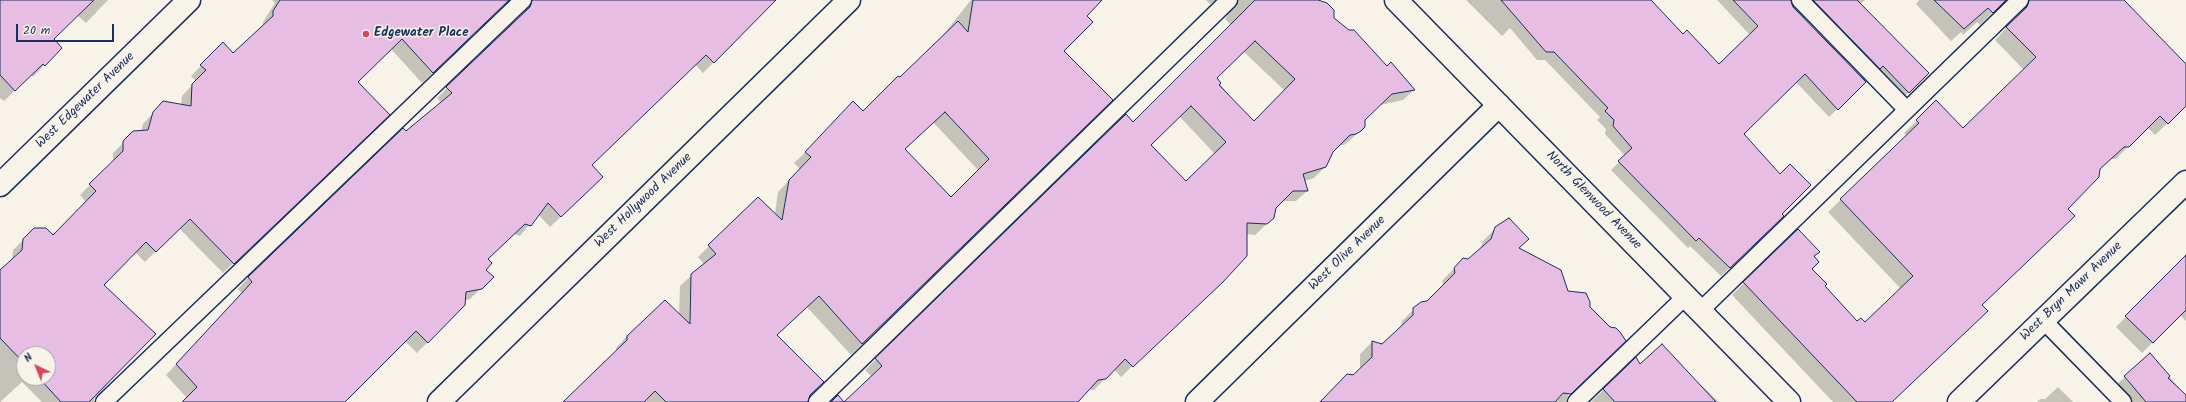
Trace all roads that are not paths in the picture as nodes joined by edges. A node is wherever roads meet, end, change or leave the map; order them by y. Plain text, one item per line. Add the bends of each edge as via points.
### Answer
1 (189, 0) edge
2 (523, 0) edge
3 (849, 0) edge
4 (1229, 0) edge
5 (1396, 0) edge
6 (1800, 0) edge
7 (2020, 0) edge
8 (1499, 106) junction
9 (1907, 110) junction
10 (2186, 182) edge
11 (0, 185) edge
12 (1693, 304) junction
13 (2043, 320) junction
14 (104, 402) edge
15 (439, 402) edge
16 (817, 402) edge
17 (1197, 402) edge
18 (1576, 402) edge
19 (1789, 402) edge
20 (1959, 402) edge
21 (2123, 402) edge

1 - 11 street, West Edgewater Avenue
2 - 14 lane
3 - 15 street, West Hollywood Avenue
4 - 16 lane
5 - 8 street, North Glenwood Avenue
6 - 9 lane
7 - 9 lane
8 - 12 street, North Glenwood Avenue
8 - 17 street, West Olive Avenue
9 - 12 lane
10 - 13 street, West Bryn Mawr Avenue
12 - 18 lane
12 - 19 street, North Glenwood Avenue
13 - 20 street, West Bryn Mawr Avenue
13 - 21 lane

